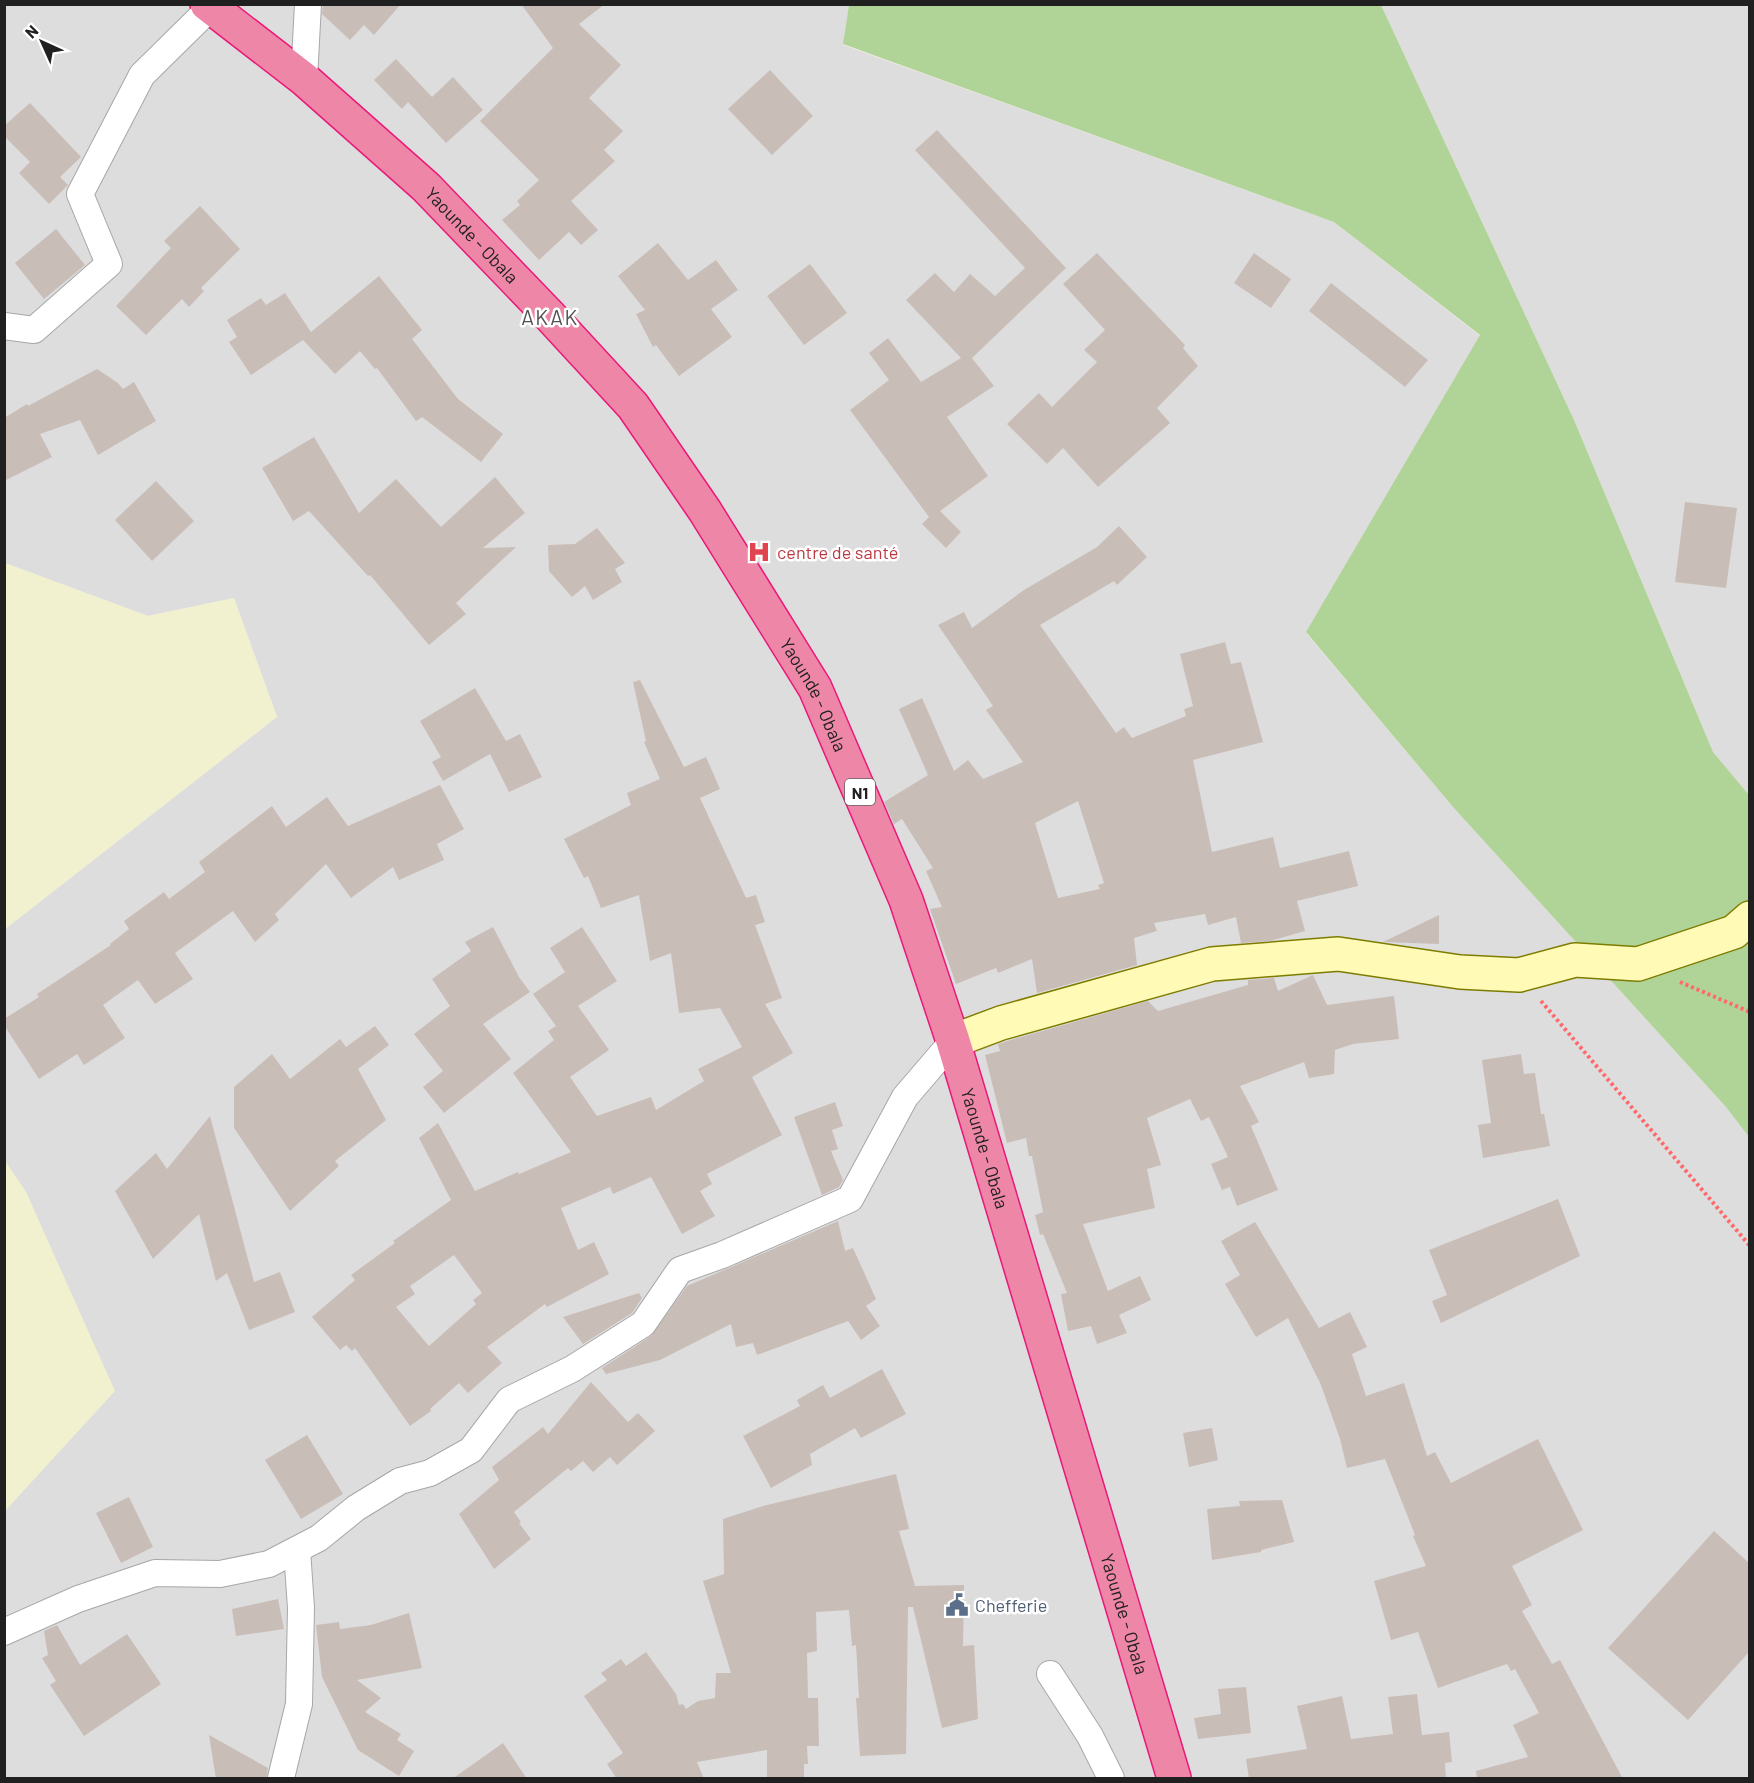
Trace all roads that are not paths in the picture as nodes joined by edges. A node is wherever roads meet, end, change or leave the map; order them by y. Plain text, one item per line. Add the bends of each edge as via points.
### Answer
1 (308, 4) edge
2 (209, 6) edge
3 (304, 79) junction
4 (4, 326) edge
5 (1749, 918) edge
6 (953, 1041) junction
7 (297, 1550) junction
8 (4, 1632) edge
9 (1050, 1674) dead end
10 (281, 1779) edge
11 (1111, 1779) edge
12 (1174, 1779) edge

1 - 3 street
2 - 3 highway, Yaounde - Obala / N1
2 - 4 street via 142,75 80,194 109,264 34,330
3 - 6 highway, Yaounde - Obala / N1 via 426,187 550,316 633,406 705,511 815,688 906,900
5 - 6 street via 1734,932 1638,964 1575,960 1519,975 1460,972 1338,954 1212,964 1001,1023
6 - 7 street via 905,1097 850,1199 680,1270 643,1324 572,1369 509,1400 471,1450 430,1473 400,1481
6 - 12 highway, Yaounde - Obala / N1
7 - 8 street via 269,1564 220,1574 155,1573 78,1599
7 - 10 street via 301,1608 299,1704
9 - 11 street via 1090,1736

